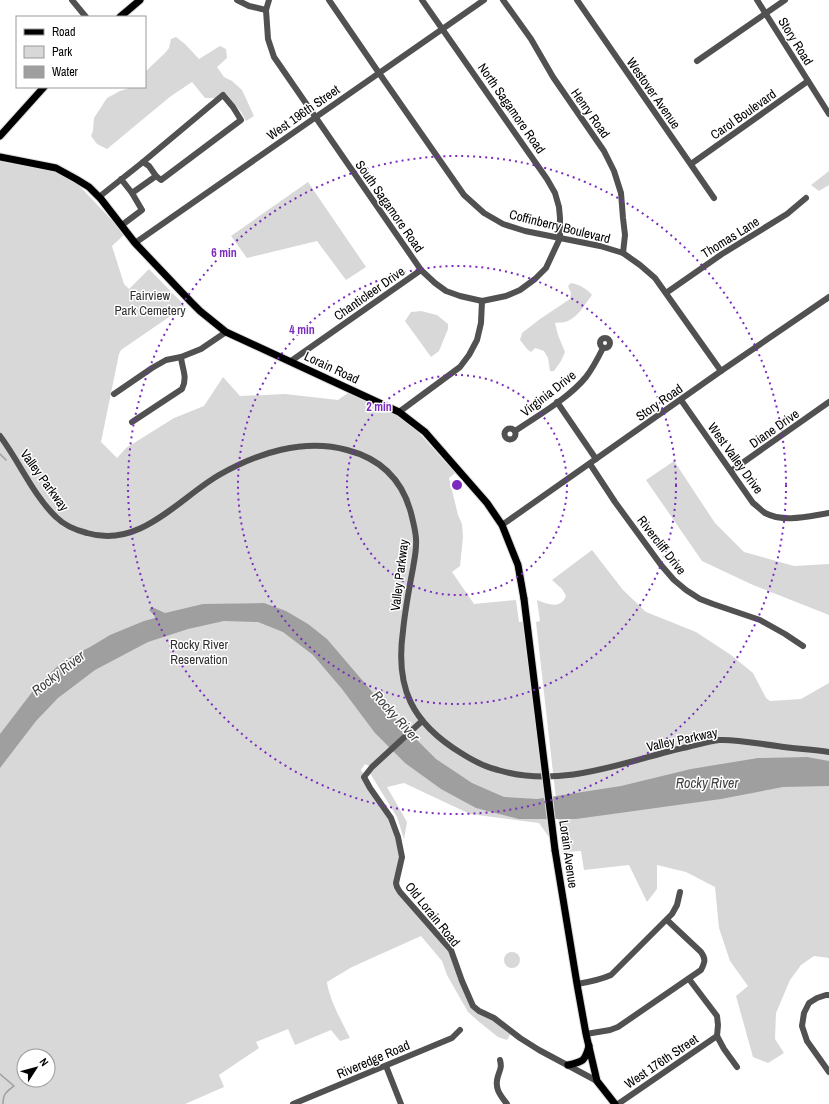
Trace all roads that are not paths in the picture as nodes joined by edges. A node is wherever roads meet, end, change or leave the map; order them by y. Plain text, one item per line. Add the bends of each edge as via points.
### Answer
1 (72, 0) edge
2 (140, 0) edge
3 (237, 0) edge
4 (269, 0) edge
5 (329, 0) edge
6 (422, 0) edge
7 (484, 0) edge
8 (503, 0) edge
9 (577, 0) edge
10 (757, 0) edge
11 (785, 0) edge
12 (266, 10) junction
13 (766, 14) junction
14 (85, 16) edge
15 (121, 16) edge
16 (443, 29) junction
17 (697, 61) dead end
18 (379, 73) junction
19 (808, 81) junction
20 (43, 88) edge
21 (829, 100) edge
22 (823, 104) junction
23 (829, 114) edge
24 (315, 117) junction
25 (0, 136) edge
26 (0, 157) edge
27 (143, 162) junction
28 (691, 164) junction
29 (156, 176) junction
30 (121, 179) junction
31 (132, 193) junction
32 (99, 197) junction
33 (714, 198) dead end
34 (806, 198) dead end
35 (122, 226) junction
36 (560, 238) junction
37 (135, 243) junction
38 (623, 253) junction
39 (421, 270) junction
40 (666, 293) junction
41 (829, 297) edge
42 (482, 301) junction
43 (226, 332) junction
44 (603, 348) dead end
45 (181, 357) junction
46 (291, 361) junction
47 (721, 372) junction
48 (114, 394) dead end
49 (681, 400) junction
50 (557, 402) junction
51 (829, 402) edge
52 (399, 412) junction
53 (132, 422) dead end
54 (515, 431) dead end
55 (0, 436) edge
56 (596, 459) junction
57 (590, 464) junction
58 (731, 471) junction
59 (829, 513) edge
60 (502, 525) junction
61 (524, 599) joint
62 (803, 646) dead end
63 (422, 721) junction
64 (829, 752) edge
65 (680, 892) dead end
66 (667, 920) junction
67 (689, 979) junction
68 (577, 984) junction
69 (829, 995) edge
70 (460, 1030) dead end
71 (586, 1034) junction
72 (717, 1036) junction
73 (589, 1046) junction
74 (500, 1060) dead end
75 (568, 1065) junction
76 (386, 1066) junction
77 (737, 1067) dead end
78 (829, 1072) edge
79 (597, 1081) junction
80 (293, 1104) edge
81 (401, 1104) edge
82 (507, 1104) edge
83 (617, 1104) edge

1 - 14 street
2 - 15 main road
3 - 12 street
4 - 12 street, South Sagamore Road
5 - 18 street, Coffinberry Boulevard
6 - 16 street, North Sagamore Road
7 - 16 street, West 196th Street
8 - 38 street, Henry Road via 532,39 553,77 604,151 614,171 621,193 625,235
9 - 28 street, Westover Avenue
10 - 13 street, Story Road
11 - 13 street
12 - 24 street, South Sagamore Road via 268,39 274,57
13 - 17 street
13 - 19 street, Story Road
16 - 18 street, West 196th Street
16 - 36 street, North Sagamore Road via 548,179 559,207
18 - 24 street, West 196th Street
18 - 36 street, Coffinberry Boulevard via 464,195 484,213 503,224
19 - 22 street, Story Road
19 - 28 street, Carol Boulevard
20 - 25 main road
21 - 22 street
22 - 23 street, Story Road
24 - 37 street, West 196th Street
24 - 39 street, South Sagamore Road
26 - 32 main road, Lorain Road via 56,168 88,187
27 - 29 street
27 - 29 street via 223,95 241,120 161,180
27 - 30 street
28 - 33 street, Westover Avenue
29 - 31 street
30 - 31 street
30 - 32 street
31 - 35 street via 142,210
32 - 35 main road, Lorain Road
34 - 40 street, Thomas Lane via 788,214 722,254
35 - 37 main road, Lorain Road
36 - 38 street, Coffinberry Boulevard
36 - 42 street, South Sagamore Road via 546,268 535,279 506,296
37 - 43 main road, Lorain Road via 200,311
38 - 40 street, Coffinberry Boulevard via 655,278
39 - 42 street, South Sagamore Road via 446,291
39 - 46 street, Chanticleer Drive
40 - 47 street, Coffinberry Boulevard
41 - 47 street, Story Road
42 - 52 street via 477,340 469,355 460,367
43 - 45 street via 201,349
43 - 46 main road, Lorain Road
44 - 50 street, Virginia Drive via 585,378
45 - 48 street via 166,360
45 - 53 street via 185,379 182,389
46 - 52 main road, Lorain Road
47 - 49 street, Story Road
49 - 56 street, Story Road
49 - 58 street, West Valley Drive
50 - 54 street, Virginia Drive
50 - 56 street
51 - 58 street, Diane Drive
52 - 60 main road, Lorain Road via 425,432 487,503
55 - 63 street, Valley Parkway via 33,488 57,518 68,526 98,536 130,533 150,524 220,474 267,453 302,447 334,447 364,455 379,463 392,475 406,496 415,528 417,546 402,633 400,663 406,690
56 - 57 street, Story Road
57 - 60 street, Story Road
57 - 62 street, Rivercliff Drive via 674,580 700,598 760,620
58 - 59 street, West Valley Drive via 753,503 766,513 780,518 794,518
60 - 61 main road, Lorain Road via 518,565
61 - 68 main road, Lorain Avenue, bridge via 555,850
63 - 64 street, Valley Parkway via 454,748 495,770 536,777 582,773 723,740
63 - 75 street, Old Lorain Road via 364,776 391,818 398,837 402,857 396,886 451,950 474,1006 539,1050
65 - 66 street via 677,905
66 - 67 street via 704,957 701,970
66 - 68 street via 611,975
67 - 71 street via 618,1027
67 - 72 street via 716,1016
68 - 71 main road, Lorain Avenue
69 - 78 street via 809,1003 802,1026 807,1041
70 - 76 street, Riveredge Road via 452,1038
71 - 73 main road, Lorain Avenue
72 - 77 street
72 - 83 street, West 176th Street
73 - 75 main road via 584,1059
73 - 79 main road, Lorain Avenue
74 - 82 street via 502,1068 496,1084 498,1092
75 - 79 street, Old Lorain Road
76 - 80 street, Riveredge Road via 310,1100
76 - 81 street
79 - 83 main road, Lorain Avenue

